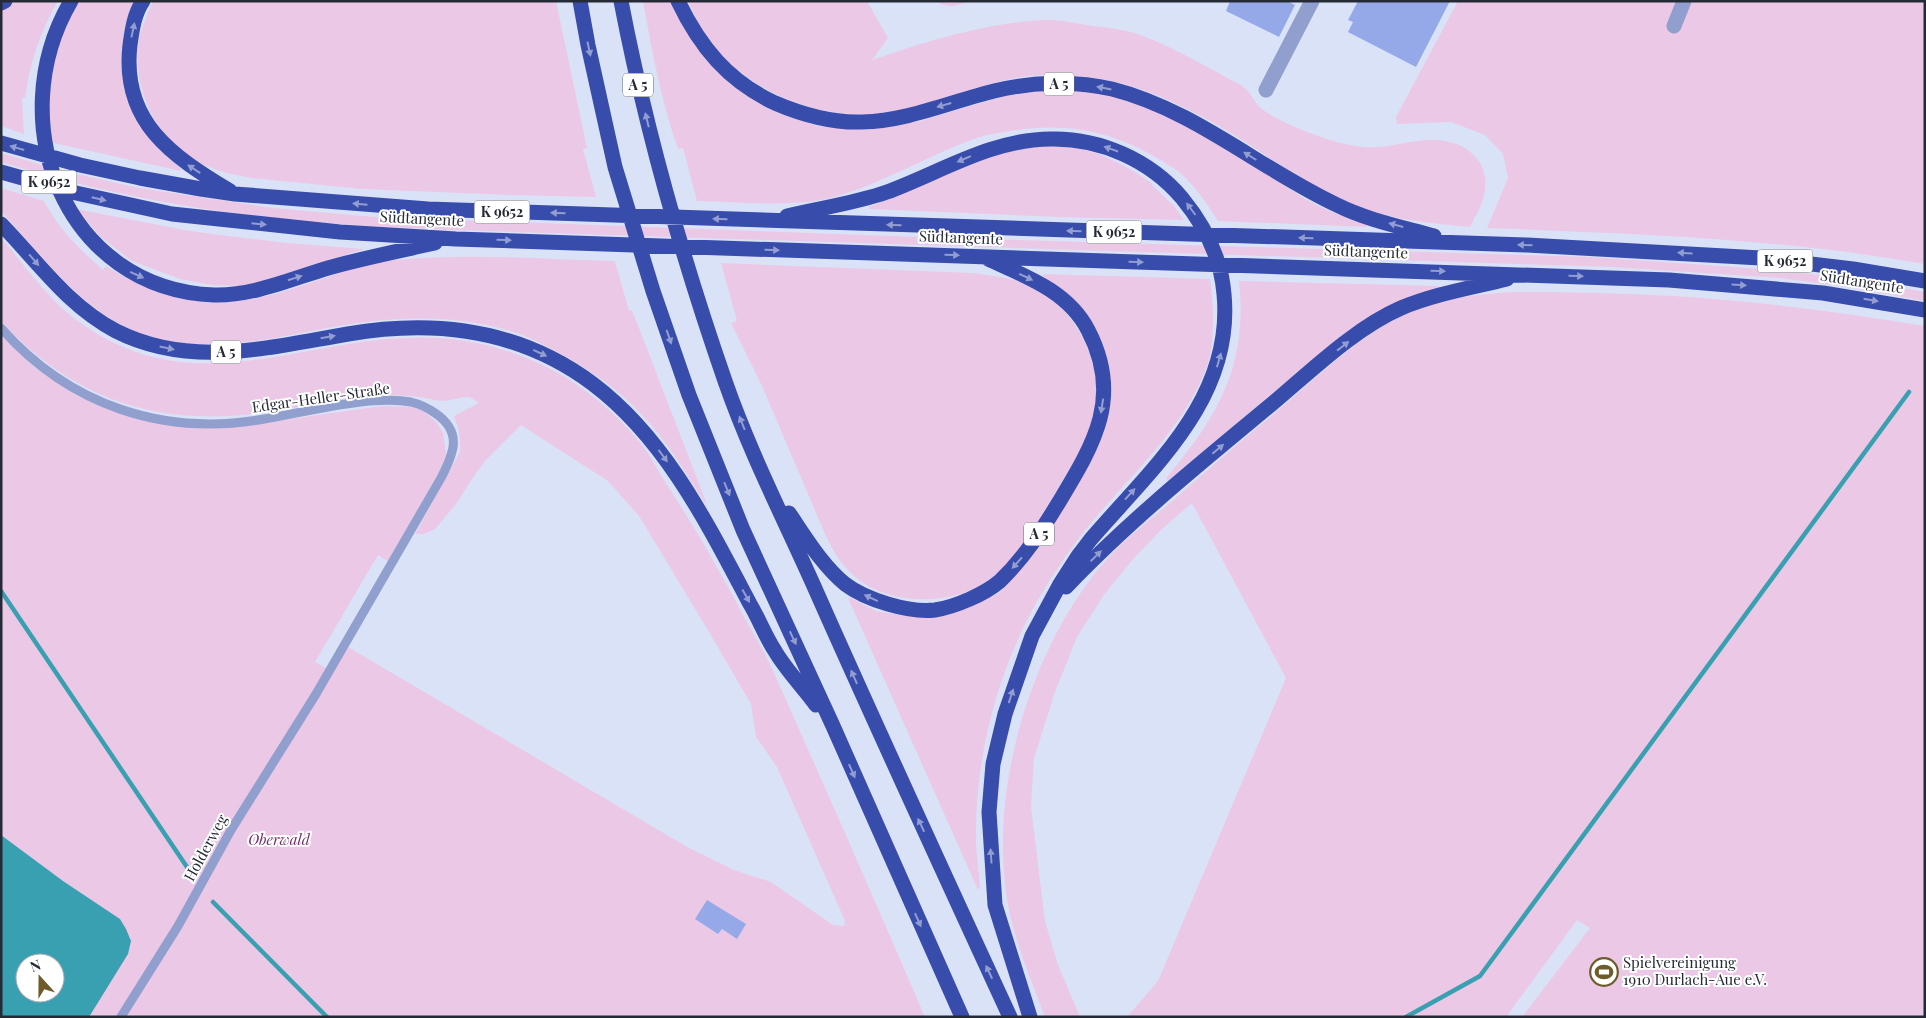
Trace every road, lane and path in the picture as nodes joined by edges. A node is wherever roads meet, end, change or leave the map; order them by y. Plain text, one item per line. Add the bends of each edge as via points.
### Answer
1 (5, 1) edge
2 (71, 1) edge
3 (143, 1) edge
4 (580, 1) edge
5 (621, 1) edge
6 (678, 1) edge
7 (1312, 1) edge
8 (1684, 1) edge
9 (1, 3) edge
10 (1674, 26) dead end
11 (1266, 90) dead end
12 (1, 143) edge
13 (1, 172) edge
14 (235, 194) junction
15 (769, 220) junction
16 (1, 224) edge
17 (456, 238) junction
18 (1460, 243) junction
19 (982, 256) junction
20 (1528, 274) junction
21 (1925, 281) edge
22 (1925, 310) edge
23 (1, 328) edge
24 (768, 484) junction
25 (1050, 604) junction
26 (316, 694) joint
27 (833, 726) junction
28 (122, 1017) edge
29 (962, 1017) edge
30 (1010, 1017) edge
31 (1030, 1017) edge

1 - 9 highway
2 -> 17 highway, K 9652 via 52,31 40,65 35,100 39,154 62,209 78,230 112,262 157,284 215,295 252,291 363,258
14 -> 3 highway via 168,150 146,123 133,95 128,61 132,31
4 -> 27 highway, A 5 via 615,167 689,395 743,530
24 -> 5 highway, A 5 via 726,383 673,222 632,59
18 -> 6 highway, A 5 via 1338,206 1210,130 1165,108 1110,89 1083,84 1021,86 914,114 862,122 807,115 756,94 735,78 710,55
7 - 11 street
8 - 10 street
14 -> 12 highway, Südtangente / K 9652 via 80,165
13 -> 17 highway, Südtangente / K 9652 via 76,193 172,214 340,232
15 -> 14 highway, Südtangente / K 9652 via 428,209
18 -> 15 highway, Südtangente / K 9652
25 -> 15 highway, K 9652 via 1078,556 1191,419 1215,373 1225,320 1221,271 1209,238 1191,209 1154,172 1120,152 1066,139 1010,144 885,193
16 -> 27 highway, A 5 via 55,284 82,308 116,330 160,347 200,353 249,351 372,330 432,327 503,339 540,352 572,370 615,402 662,454 711,533 775,651
17 -> 19 highway, Südtangente / K 9652
21 -> 18 highway, Südtangente / K 9652 via 1761,258
19 -> 20 highway, Südtangente / K 9652
19 -> 24 highway, A 5 via 1033,280 1076,312 1088,328 1097,350 1104,390 1097,432 1088,452 1042,530 999,582 969,600 934,610 903,608 874,601 846,585 824,564
20 -> 22 highway, Südtangente via 1763,287
25 -> 20 highway via 1145,510 1371,324 1432,297
23 - 26 lane, Edgar-Heller-Straße via 53,376 86,396 143,416 219,424 387,400 412,402 442,417 454,440 449,462
30 -> 24 highway, A 5
31 -> 25 highway via 994,905 988,812 1005,714 1032,636
26 - 28 lane, Holderweg via 231,830 184,917
27 -> 29 highway, A 5

